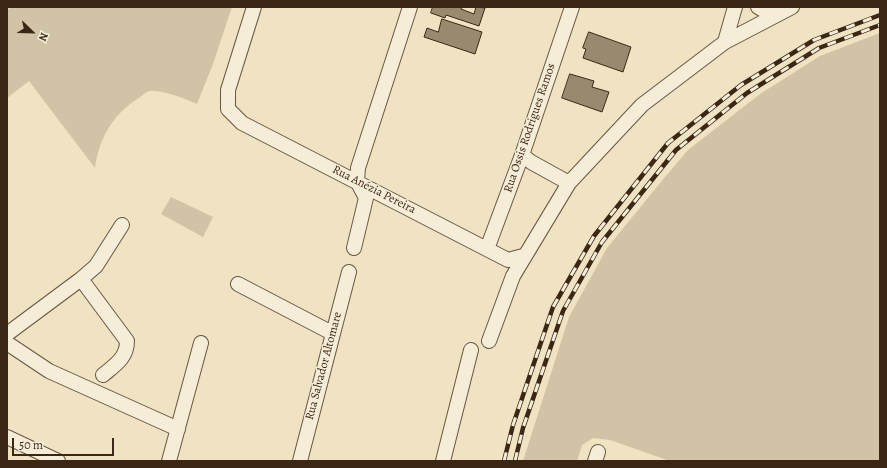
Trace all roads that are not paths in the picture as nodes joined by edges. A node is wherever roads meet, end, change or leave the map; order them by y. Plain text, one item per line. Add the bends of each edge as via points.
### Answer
1 (254, 7) edge
2 (410, 7) edge
3 (572, 7) edge
4 (735, 7) edge
5 (758, 7) edge
6 (787, 10) edge
7 (725, 42) junction
8 (522, 155) junction
9 (357, 181) junction
10 (569, 182) junction
11 (122, 225) dead end
12 (354, 248) dead end
13 (487, 249) junction
14 (524, 256) junction
15 (349, 272) dead end
16 (81, 279) junction
17 (238, 284) dead end
18 (332, 333) junction
19 (7, 334) edge
20 (489, 341) dead end
21 (7, 343) edge
22 (201, 343) dead end
23 (471, 350) dead end
24 (103, 375) dead end
25 (178, 429) junction
26 (7, 437) edge
27 (58, 461) edge
28 (169, 461) edge
29 (300, 461) edge
30 (443, 461) edge

1 - 9 street, Rua Anézia Pereira via 228,90 228,109 242,123
2 - 9 street via 358,168
3 - 8 street, Rua Ossis Rodrigues Ramos
4 - 7 street
5 - 6 street via 765,11
6 - 7 street
7 - 10 street via 642,105
8 - 10 street
8 - 13 street, Rua Ossis Rodrigues Ramos
9 - 12 street via 366,198
9 - 13 street, Rua Anézia Pereira
10 - 14 street
11 - 16 street via 96,266
13 - 14 street, Rua Anézia Pereira via 508,260
14 - 20 street via 513,276
15 - 18 street, Rua Salvador Altomare
16 - 19 street
16 - 24 street via 127,341 124,358
17 - 18 street
18 - 29 street, Rua Salvador Altomare
21 - 25 street via 49,371
22 - 25 street
23 - 30 street
25 - 28 street
26 - 27 street

